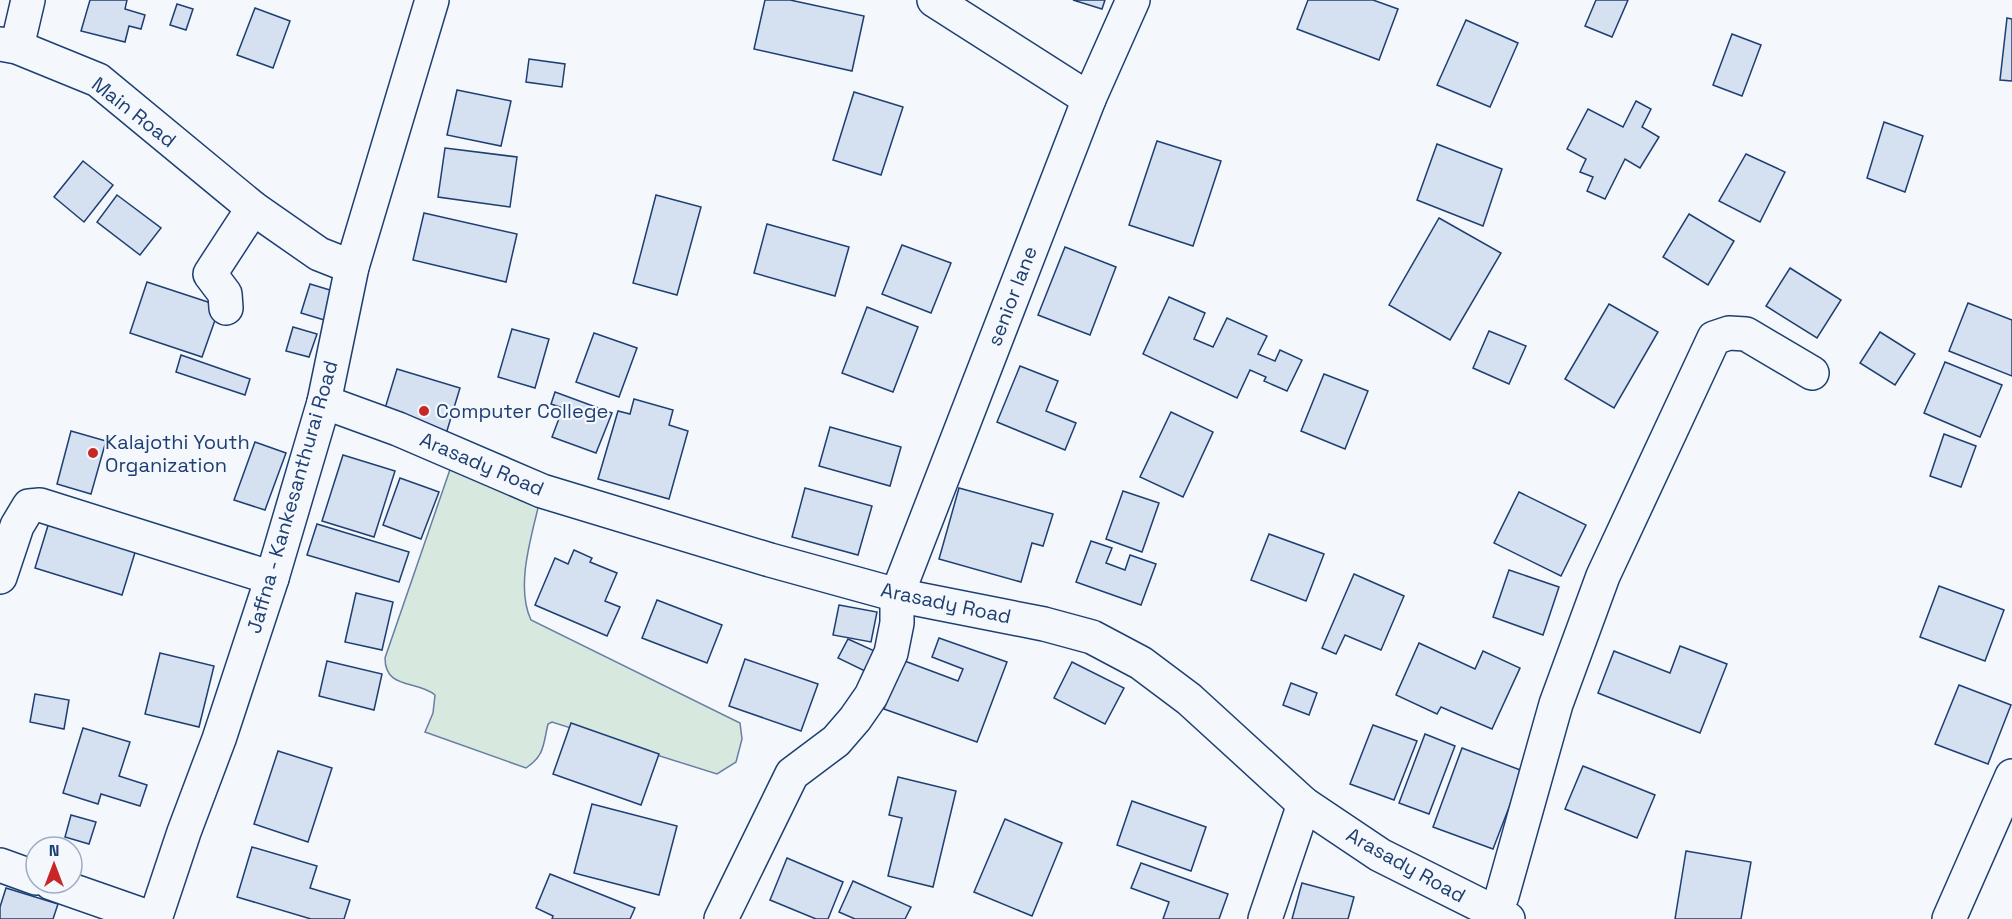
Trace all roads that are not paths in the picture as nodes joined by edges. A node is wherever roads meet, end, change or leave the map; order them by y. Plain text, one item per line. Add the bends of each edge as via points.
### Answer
1 (28, 0) edge
2 (432, 0) edge
3 (934, 0) edge
4 (1133, 0) edge
5 (9, 46) edge
6 (1089, 99) junction
7 (253, 208) junction
8 (352, 267) junction
9 (226, 308) dead end
10 (1812, 373) dead end
11 (324, 402) junction
12 (0, 577) edge
13 (272, 578) junction
14 (897, 595) junction
15 (2012, 776) edge
16 (1304, 804) junction
17 (0, 865) edge
18 (24, 874) edge
19 (84, 895) edge
20 (1501, 916) edge
21 (154, 919) edge
22 (721, 919) edge
23 (1265, 919) edge
24 (1949, 919) edge

1 - 5 street
2 - 8 street, Jaffna - Kankesanthurai Road
3 - 6 street
4 - 6 street, senior lane
5 - 7 street, Main Road via 98,80
6 - 14 street, senior lane
7 - 8 street, Main Road via 319,254
7 - 9 street via 210,274 225,294
8 - 11 street, Jaffna - Kankesanthurai Road
10 - 20 street via 1746,334 1729,333 1714,338 1603,576 1556,705 1502,896
11 - 13 street, Jaffna - Kankesanthurai Road
11 - 14 street, Arasady Road via 542,491
12 - 13 street via 17,526 29,506 40,505
13 - 21 street, Jaffna - Kankesanthurai Road
14 - 16 street, Arasady Road via 1092,637 1141,663 1189,699
14 - 22 street via 891,653 871,696 836,741 792,774
15 - 24 street
16 - 20 street, Arasady Road via 1380,855
16 - 23 street
17 - 18 street
19 - 21 street

